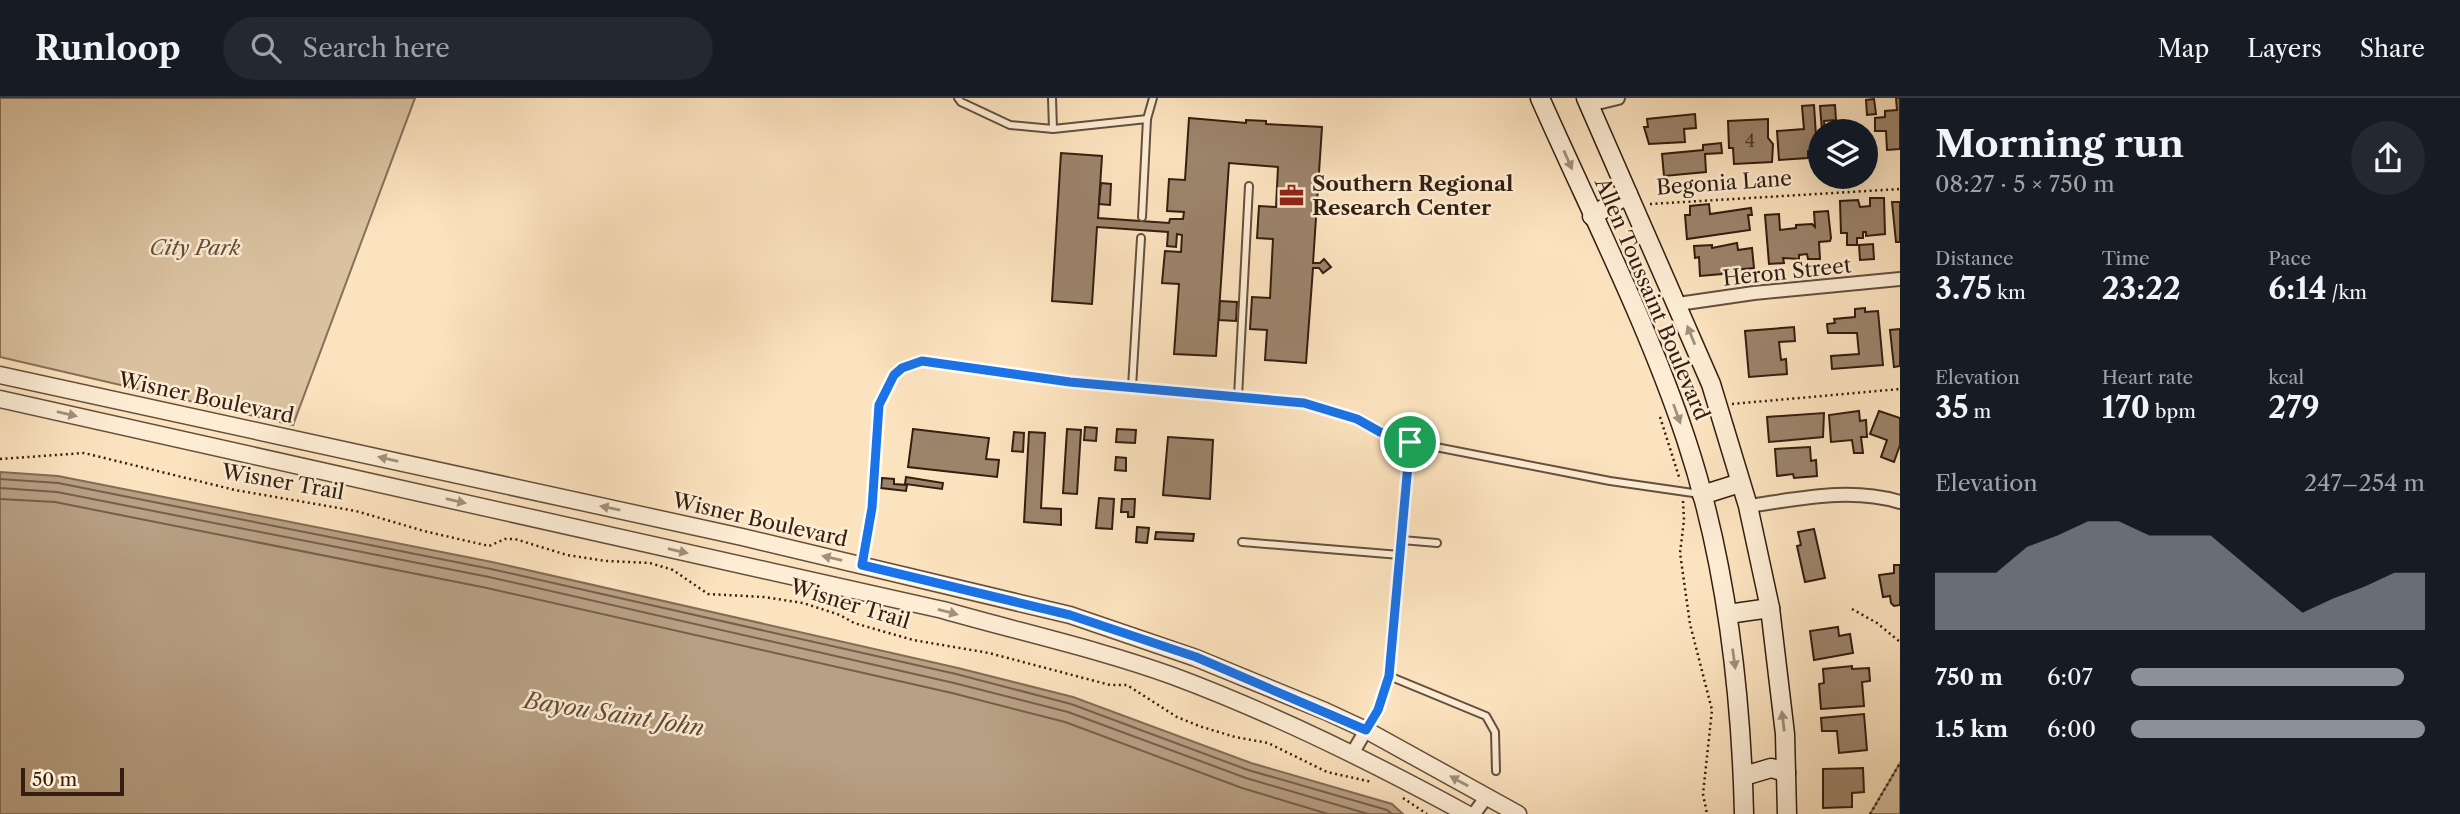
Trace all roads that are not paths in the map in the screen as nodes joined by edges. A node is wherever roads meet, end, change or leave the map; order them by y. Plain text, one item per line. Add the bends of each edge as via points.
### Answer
1 (958, 98) edge
2 (1052, 98) edge
3 (1153, 98) edge
4 (1540, 98) edge
5 (1618, 98) edge
6 (1588, 102) edge
7 (1147, 119) junction
8 (1052, 129) junction
9 (1249, 186) dead end
10 (1630, 199) junction
11 (1142, 216) dead end
12 (1592, 216) junction
13 (1141, 238) dead end
14 (1900, 279) edge
15 (1678, 304) junction
16 (0, 375) edge
17 (1132, 387) junction
18 (1238, 397) junction
19 (0, 399) edge
20 (1410, 442) junction
21 (1740, 483) junction
22 (1702, 495) junction
23 (1900, 502) edge
24 (1748, 506) junction
25 (1402, 540) junction
26 (1242, 542) dead end
27 (1437, 543) dead end
28 (1400, 555) junction
29 (862, 565) junction
30 (1770, 608) junction
31 (1728, 614) junction
32 (1389, 676) junction
33 (1366, 730) junction
34 (1352, 754) junction
35 (1496, 771) dead end
36 (1786, 772) junction
37 (1744, 776) junction
38 (1487, 796) junction
39 (1467, 814) edge
40 (1474, 814) edge
41 (1518, 814) edge
42 (1745, 814) edge
43 (1787, 814) edge

1 - 8 lane via 1010,125
2 - 8 lane
3 - 7 lane
4 -> 12 main road, Allen Toussaint Boulevard
5 - 6 street
6 - 10 main road, Allen Toussaint Boulevard
7 - 8 lane
7 - 11 lane
9 - 18 lane
10 - 12 main road
10 - 15 main road, Allen Toussaint Boulevard
12 -> 22 main road, Allen Toussaint Boulevard via 1660,369
13 - 17 lane
14 - 15 street, Heron Street
21 -> 15 main road, Allen Toussaint Boulevard via 1718,406
29 -> 16 street, Wisner Boulevard
17 - 18 lane
17 - 29 lane via 922,361 902,368 879,405 872,508
18 - 20 lane via 1304,403
19 -> 34 street via 905,601 1078,645 1198,687
20 - 22 lane
20 - 25 lane
21 - 22 main road
21 - 24 main road, Allen Toussaint Boulevard
22 - 31 main road, Allen Toussaint Boulevard
23 - 24 street via 1844,493
24 - 30 main road, Allen Toussaint Boulevard
25 - 27 lane
25 - 28 lane
26 - 28 lane
28 - 32 lane
29 - 33 street, Wisner Boulevard via 1070,615 1196,657
30 - 31 main road
36 -> 30 main road, Allen Toussaint Boulevard
31 -> 37 main road, Allen Toussaint Boulevard
32 - 33 lane
32 - 35 lane via 1486,716 1495,732
33 - 34 street
38 -> 33 street, Wisner Boulevard
34 - 39 street
36 - 37 main road via 1771,768
36 - 43 main road, Allen Toussaint Boulevard
37 - 42 main road, Allen Toussaint Boulevard
38 - 40 street
38 - 41 street, Wisner Boulevard

